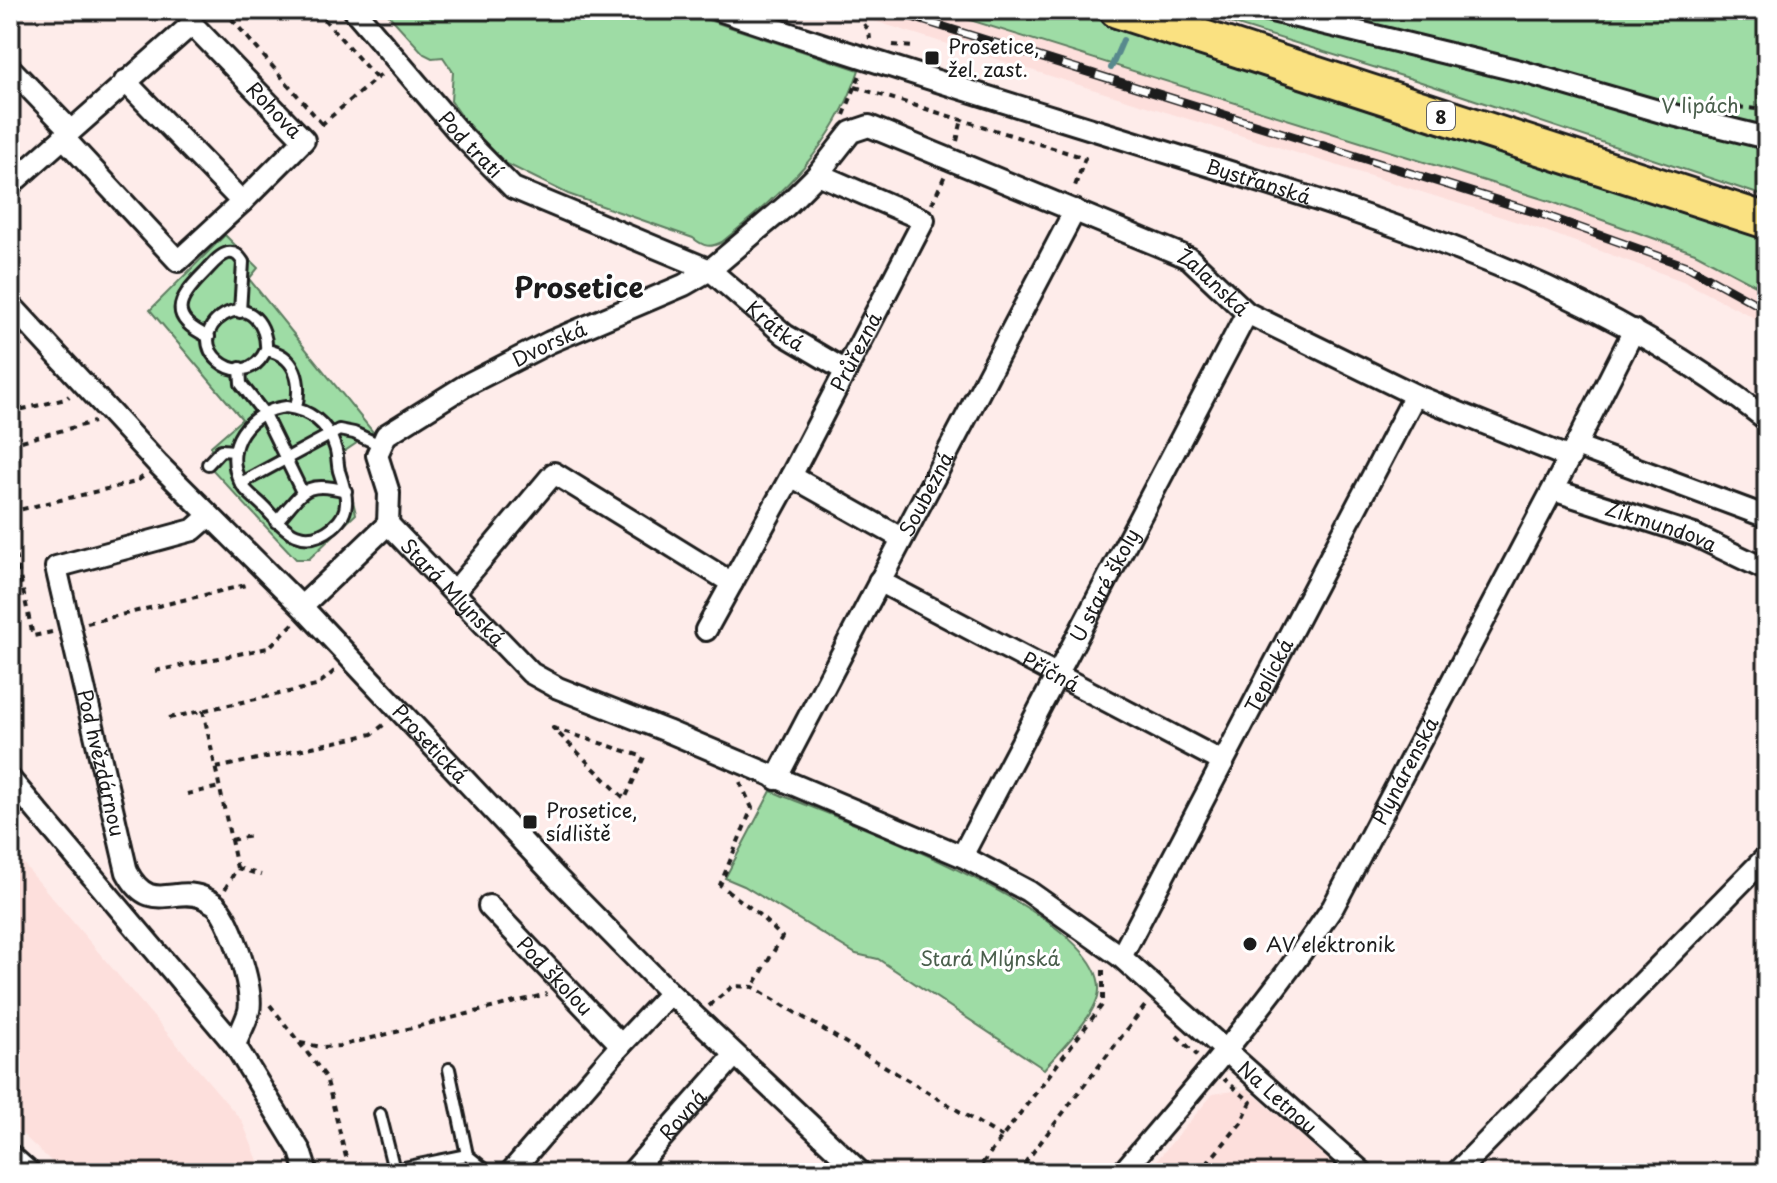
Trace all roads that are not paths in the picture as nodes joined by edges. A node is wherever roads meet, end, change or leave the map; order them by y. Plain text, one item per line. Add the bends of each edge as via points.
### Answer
1 (354, 10) edge
2 (719, 10) edge
3 (1117, 10) edge
4 (1268, 10) edge
5 (10, 68) edge
6 (125, 81) junction
7 (846, 126) joint
8 (67, 133) junction
9 (1767, 138) edge
10 (818, 174) junction
11 (10, 185) edge
12 (242, 202) junction
13 (1072, 208) junction
14 (1767, 221) edge
15 (710, 270) junction
16 (10, 304) edge
17 (240, 312) junction
18 (1247, 313) junction
19 (1634, 330) junction
20 (209, 337) junction
21 (266, 350) junction
22 (240, 368) junction
23 (846, 371) junction
24 (1415, 395) junction
25 (296, 408) junction
26 (263, 412) junction
27 (1767, 420) edge
28 (330, 434) junction
29 (380, 445) junction
30 (235, 451) junction
31 (1573, 452) junction
32 (285, 459) junction
33 (208, 464) dead end
34 (791, 476) junction
35 (241, 483) junction
36 (1553, 490) junction
37 (346, 491) junction
38 (302, 492) junction
39 (209, 516) junction
40 (1767, 517) edge
41 (276, 522) junction
42 (388, 524) junction
43 (901, 538) junction
44 (1767, 570) edge
45 (879, 581) junction
46 (732, 583) junction
47 (455, 591) junction
48 (304, 609) junction
49 (706, 630) dead end
50 (1057, 674) junction
51 (1223, 762) junction
52 (10, 779) edge
53 (776, 779) junction
54 (962, 856) junction
55 (1767, 856) edge
56 (489, 906) dead end
57 (1117, 954) junction
58 (670, 993) junction
59 (235, 1045) junction
60 (621, 1045) junction
61 (1227, 1053) junction
62 (735, 1055) junction
63 (449, 1069) dead end
64 (380, 1114) dead end
65 (10, 1155) edge
66 (467, 1155) junction
67 (30, 1173) edge
68 (307, 1173) edge
69 (489, 1173) edge
70 (510, 1173) edge
71 (631, 1173) edge
72 (861, 1173) edge
73 (1122, 1173) edge
74 (1363, 1173) edge
75 (1456, 1173) edge

1 - 15 street, Pod tratí via 513,188
2 - 19 street, Bystřanská via 1383,221 1515,271
3 - 14 main road, 8
4 - 9 street
5 - 8 street
6 - 8 street, Rohová
6 - 12 street
6 - 12 street, Rohová via 192,24 304,140
7 - 10 street, Dvorská
7 - 13 street, Žalanská via 869,126
8 - 11 street, Rohová
8 - 12 street, Rohová via 178,261
10 - 15 street, Dvorská
10 - 23 street, Průřezná via 924,220
13 - 18 street, Žalanská via 1189,258
13 - 43 street, Souběžná
15 - 23 street, Krátká via 785,335
15 - 29 street, Dvorská via 466,385 386,435
16 - 39 street, Prosetická
17 - 20 lane via 225,314
17 - 20 lane via 243,262 230,253 182,298 180,315 193,330
17 - 21 lane via 263,326
18 - 24 street, Žalanská
18 - 50 street, U staré školy
19 - 27 street, Bystřanská
19 - 31 street, Plynárenská
20 - 22 lane via 213,358
21 - 22 lane via 257,362
21 - 25 lane via 283,354 292,363 299,393
22 - 26 lane via 241,384
23 - 34 street, Průřezná
24 - 31 street, Žalanská
24 - 51 street, Teplická
25 - 26 lane
25 - 28 lane via 309,412
26 - 30 lane via 243,430
26 - 32 lane
28 - 29 lane via 354,433
28 - 32 lane
28 - 37 lane
29 - 42 street via 377,455 389,493
30 - 33 lane via 221,450
30 - 35 lane
31 - 36 street, Plynárenská
31 - 40 street, Žalanská
32 - 35 lane
32 - 38 lane
34 - 43 street
34 - 46 street, Průřezná
35 - 41 lane
36 - 44 street, Zikmundova via 1694,535
36 - 61 street, Plynárenská via 1333,907
37 - 38 lane via 318,486
37 - 41 lane via 342,517 326,533 299,536
38 - 41 lane
39 - 48 street, Prosetická
39 - 59 street, Pod hvězdárnou via 193,530 56,567 127,872 144,893 199,895 216,905 226,921 246,975 250,1009
42 - 47 street, Stará Mlýnská
42 - 48 street
43 - 45 street, Souběžná
45 - 50 street, Příčná
45 - 53 street, Souběžná
46 - 47 street via 554,473
46 - 49 street, Průřezná
47 - 53 street, Stará Mlýnská via 531,673
48 - 58 street, Prosetická
50 - 51 street, Příčná
50 - 54 street, U staré školy
51 - 57 street, Teplická
52 - 59 street
53 - 54 street, Stará Mlýnská
54 - 57 street, Stará Mlýnská via 1028,891
55 - 75 street
56 - 60 street, Pod školou
57 - 61 street, Stará Mlýnská
58 - 60 street
58 - 62 street, Prosetická
59 - 68 street via 300,1151
60 - 70 street
61 - 73 street, Plynárenská
61 - 74 street, Na Letnou
62 - 71 street, Rovná
62 - 72 street, Prosetická
63 - 66 lane
64 - 66 lane via 394,1170
65 - 67 street
66 - 69 lane

